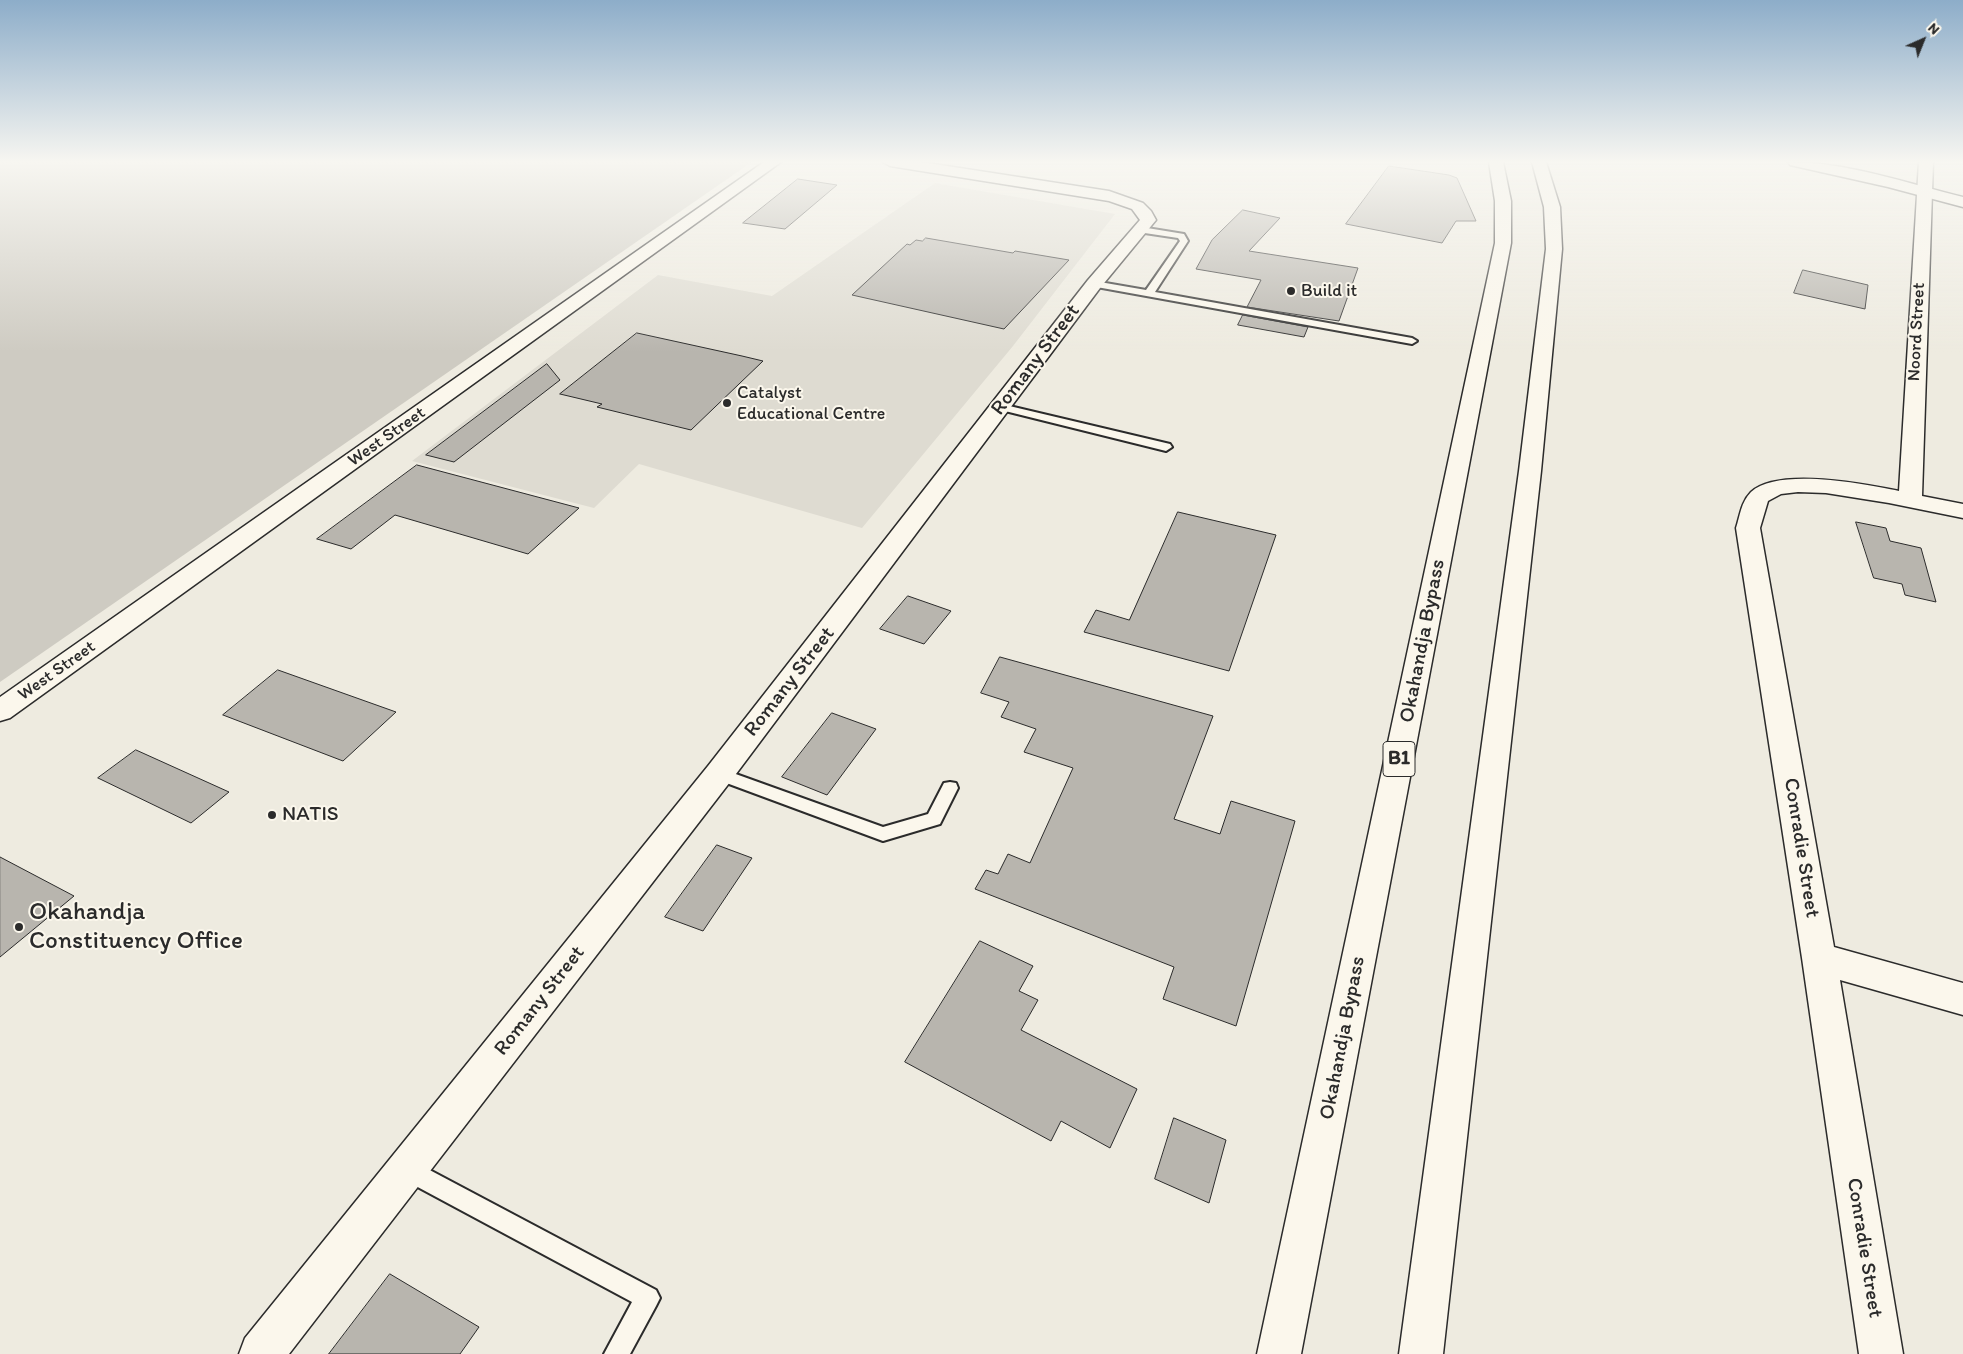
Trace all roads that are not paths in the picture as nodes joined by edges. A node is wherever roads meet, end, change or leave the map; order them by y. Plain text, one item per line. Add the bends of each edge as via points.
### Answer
1 (685, 225) edge
2 (1144, 225) edge
3 (1503, 225) edge
4 (1553, 225) edge
5 (1922, 225) edge
6 (1141, 230) junction
7 (1094, 284) junction
8 (1149, 293) junction
9 (1412, 340) dead end
10 (1001, 407) junction
11 (1166, 447) dead end
12 (1910, 501) junction
13 (1963, 511) edge
14 (0, 711) edge
15 (718, 774) junction
16 (950, 788) dead end
17 (1819, 958) junction
18 (1963, 999) edge
19 (408, 1169) junction
20 (261, 1354) edge
21 (616, 1354) edge
22 (1279, 1354) edge
23 (1421, 1354) edge
24 (1881, 1354) edge

1 - 14 main road, West Street
2 - 6 main road
3 - 22 main road, Okahandja Bypass / B1 via 1503,243
4 - 23 main road via 1554,249 1529,481
5 - 12 main road, Noord Street
6 - 7 main road, Romany Street
6 - 8 lane via 1181,236 1184,241
7 - 8 lane
7 - 10 main road, Romany Street
8 - 9 lane
10 - 11 lane
10 - 15 main road, Romany Street
12 - 13 main road, Conradie Street
12 - 17 main road, Conradie Street via 1825,486 1775,488 1759,496 1748,528
15 - 16 lane via 883,834 934,819
15 - 19 main road, Romany Street
17 - 18 main road
17 - 24 main road, Conradie Street
19 - 20 main road, Romany Street
19 - 21 lane via 445,1192 648,1298

